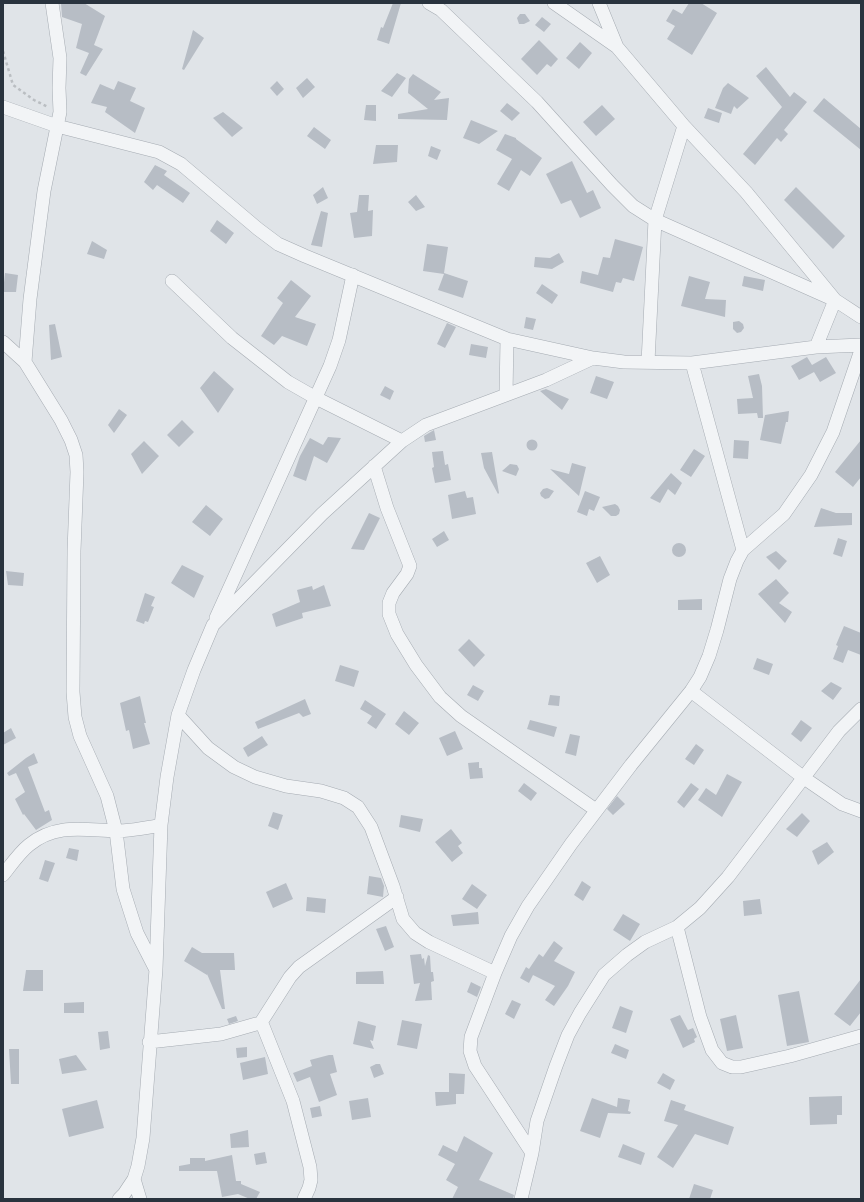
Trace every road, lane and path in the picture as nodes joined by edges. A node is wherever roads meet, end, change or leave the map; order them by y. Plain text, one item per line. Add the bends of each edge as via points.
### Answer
1 (52, 3) edge
2 (429, 3) edge
3 (554, 3) edge
4 (599, 3) edge
5 (617, 47) junction
6 (3, 52) edge
7 (3, 106) edge
8 (60, 112) junction
9 (56, 126) junction
10 (684, 126) junction
11 (655, 220) junction
12 (353, 275) junction
13 (172, 281) dead end
14 (834, 300) junction
15 (861, 317) edge
16 (507, 339) junction
17 (3, 342) edge
18 (861, 345) edge
19 (816, 347) junction
20 (861, 350) edge
21 (593, 358) junction
22 (25, 362) junction
23 (648, 362) junction
24 (692, 363) junction
25 (506, 395) junction
26 (316, 398) junction
27 (402, 441) junction
28 (374, 466) junction
29 (743, 550) junction
30 (213, 625) junction
31 (691, 691) junction
32 (861, 709) edge
33 (178, 715) junction
34 (804, 778) junction
35 (596, 810) junction
36 (861, 811) edge
37 (161, 825) junction
38 (116, 831) junction
39 (3, 875) edge
40 (397, 897) junction
41 (677, 927) junction
42 (156, 970) junction
43 (495, 973) junction
44 (260, 1024) junction
45 (861, 1036) edge
46 (150, 1042) junction
47 (532, 1153) junction
48 (134, 1179) junction
49 (119, 1199) edge
50 (140, 1199) edge
51 (304, 1199) edge
52 (521, 1199) edge

1 - 8 street via 60,58
2 - 11 street via 440,10 537,102 633,206
3 - 5 street
4 - 5 street
5 - 10 street
6 - 8 path via 13,85 34,100
7 - 9 street
8 - 9 street
9 - 12 street via 159,152 181,164 278,244
9 - 22 street via 44,191
10 - 11 street
10 - 14 street via 746,192
11 - 14 street
11 - 23 street
12 - 16 street
12 - 26 street via 339,340
13 - 26 street via 232,338 288,382
14 - 15 street
14 - 19 street
16 - 21 street
16 - 25 street
17 - 22 street
18 - 19 street
19 - 24 street
20 - 29 street via 833,432 811,475 784,514
21 - 23 street
21 - 25 street
22 - 38 street via 61,420 76,455 73,692 75,717 80,736 107,796
23 - 24 street
24 - 29 street
25 - 27 street via 426,425
26 - 27 street
26 - 30 street
27 - 28 street
28 - 30 street via 322,514
28 - 35 street via 410,566 393,593 389,603 389,614 397,634 416,666 440,697 461,716
29 - 31 street via 730,579 709,656
30 - 33 street
31 - 34 street
31 - 35 street
32 - 34 street via 839,731
33 - 37 street
33 - 40 street via 208,748 255,777 286,786 321,791 344,798 358,807 371,826
34 - 36 street via 842,804
34 - 41 street via 728,877 700,908
35 - 43 street via 528,906
37 - 38 street
37 - 42 street
38 - 39 street via 69,828 46,835 29,845
38 - 42 street via 123,889 137,933
40 - 43 street via 403,919 415,933
40 - 44 street via 299,967
41 - 45 street via 700,1017 712,1050 722,1063 741,1067
41 - 47 street via 645,942 604,975 568,1035 537,1121
42 - 46 street
43 - 47 street via 472,1037 470,1051 475,1066
44 - 46 street via 221,1034
44 - 51 street via 294,1101 310,1167 311,1180
46 - 48 street via 143,1138
47 - 52 street
48 - 49 street
48 - 50 street

